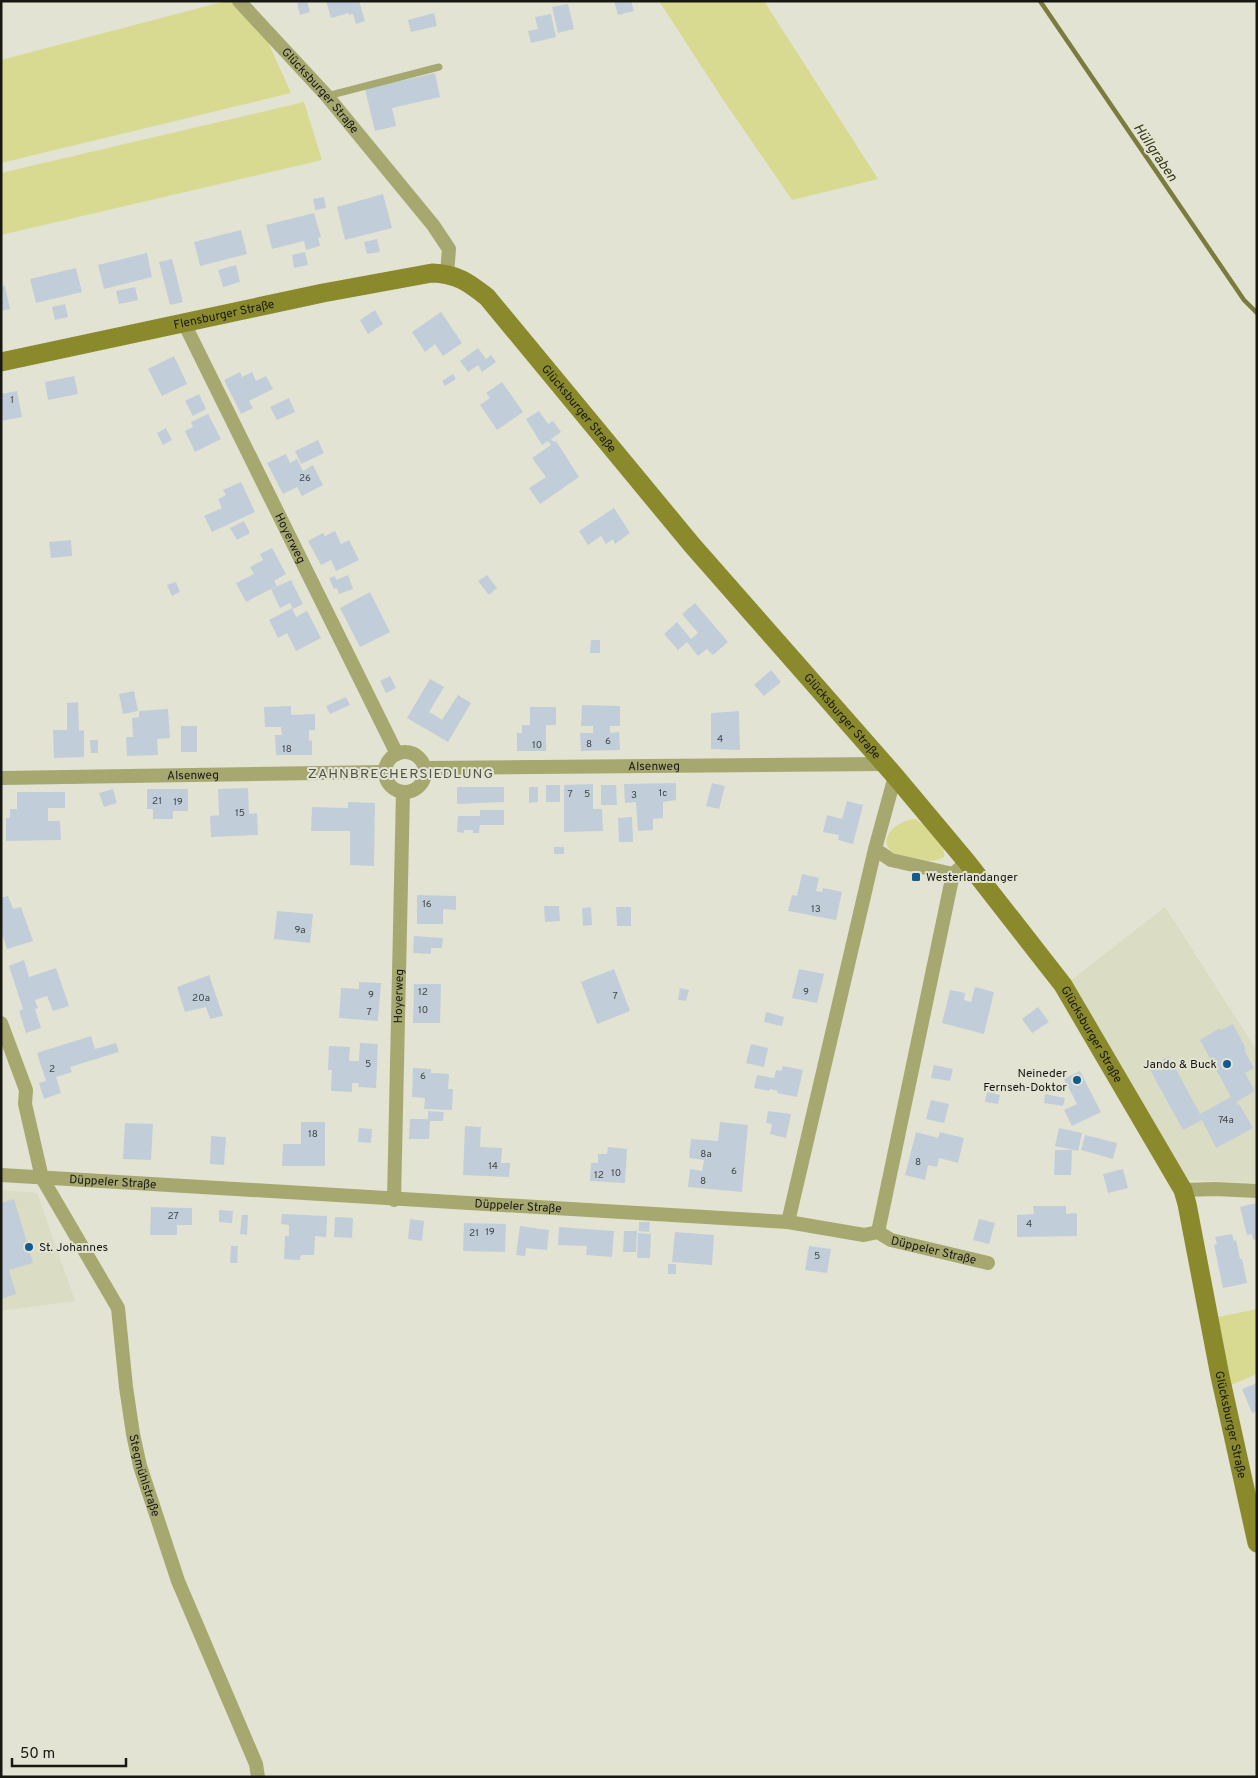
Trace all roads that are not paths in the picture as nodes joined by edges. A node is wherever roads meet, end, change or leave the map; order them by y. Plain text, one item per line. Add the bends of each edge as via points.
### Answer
1 (239, 1) edge
2 (439, 66) dead end
3 (327, 96) junction
4 (447, 274) junction
5 (184, 323) junction
6 (1, 362) edge
7 (398, 754) junction
8 (425, 768) junction
9 (889, 770) junction
10 (385, 772) junction
11 (1, 778) edge
12 (403, 792) junction
13 (875, 849) junction
14 (960, 868) junction
15 (1, 1023) edge
16 (1, 1175) edge
17 (42, 1178) junction
18 (1183, 1190) junction
19 (1257, 1191) edge
20 (394, 1200) junction
21 (788, 1222) junction
22 (878, 1232) junction
23 (988, 1263) dead end
24 (1257, 1543) edge
25 (258, 1777) edge

1 - 3 street, Glücksburger Straße
2 - 3 lane
3 - 4 street, Glücksburger Straße via 433,225 449,249
4 - 5 street, Flensburger Straße via 432,273 324,293
4 - 9 street, Glücksburger Straße via 472,285 487,298 692,546
5 - 6 street, Flensburger Straße
5 - 7 street, Hoyerweg
7 - 8 street via 415,755
7 - 10 street via 388,761
8 - 9 street, Alsenweg
8 - 12 street via 420,786
9 - 13 street
9 - 14 street, Glücksburger Straße
10 - 11 street, Alsenweg
10 - 12 street via 388,783
12 - 20 street, Hoyerweg
13 - 14 street via 891,860
13 - 21 street
14 - 18 street, Glücksburger Straße via 1063,985
14 - 22 street
15 - 17 street, Stegmühlstraße via 26,1090 25,1104
16 - 17 street, Düppeler Straße
17 - 20 street, Düppeler Straße
17 - 25 street, Stegmühlstraße via 118,1308 126,1387 140,1466 178,1581 256,1764
18 - 19 street
18 - 24 street, Glücksburger Straße
20 - 21 street, Düppeler Straße
21 - 22 street, Düppeler Straße via 864,1235
22 - 23 street, Düppeler Straße via 890,1240

